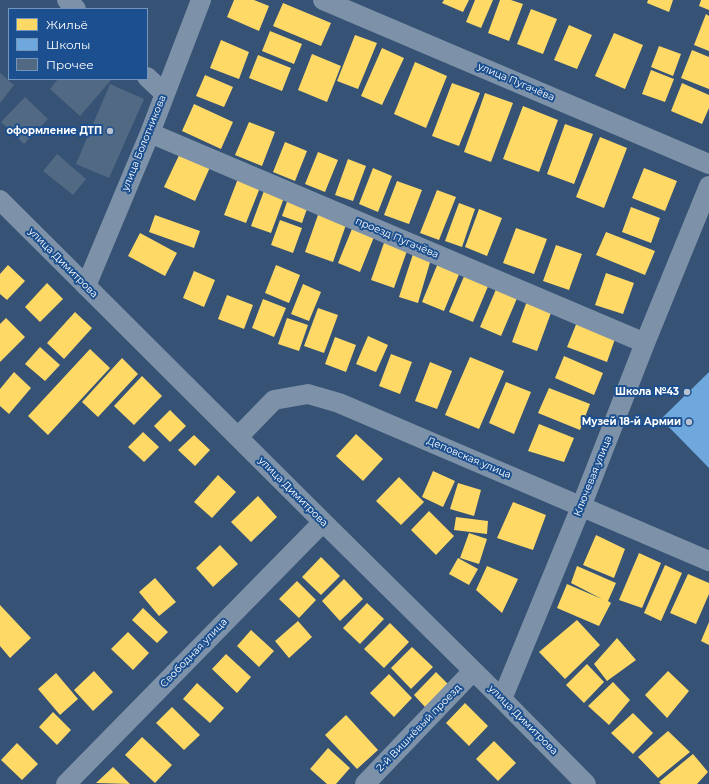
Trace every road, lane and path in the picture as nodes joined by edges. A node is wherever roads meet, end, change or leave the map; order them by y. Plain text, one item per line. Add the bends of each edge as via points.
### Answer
1 (67, 0) edge
2 (201, 0) edge
3 (323, 0) edge
4 (75, 8) edge
5 (148, 78) edge
6 (164, 93) junction
7 (150, 133) junction
8 (709, 164) edge
9 (709, 186) edge
10 (0, 200) edge
11 (86, 286) junction
12 (645, 343) junction
13 (238, 437) junction
14 (581, 507) junction
15 (323, 522) junction
16 (709, 561) edge
17 (474, 671) junction
18 (502, 699) junction
19 (66, 784) edge
20 (365, 784) edge
21 (586, 784) edge

1 - 4 street
2 - 6 street, улица Болотникова
3 - 8 street, улица Пугачёва
5 - 6 street
6 - 7 street, улица Болотникова
7 - 11 street, улица Болотникова
7 - 12 street, проезд Пугачёва
9 - 12 street, Ключевая улица
10 - 11 street, улица Димитрова
11 - 13 street, улица Димитрова
12 - 14 street, Ключевая улица
13 - 14 street, Деповская улица via 274,400 308,394 339,402
13 - 15 street, улица Димитрова
14 - 16 street, Деповская улица
14 - 18 street, Ключевая улица
15 - 17 street, улица Димитрова
15 - 19 street, Свободная улица
17 - 18 street, улица Димитрова
17 - 20 street, 2-й Вишнёвый проезд
18 - 21 street, улица Димитрова

